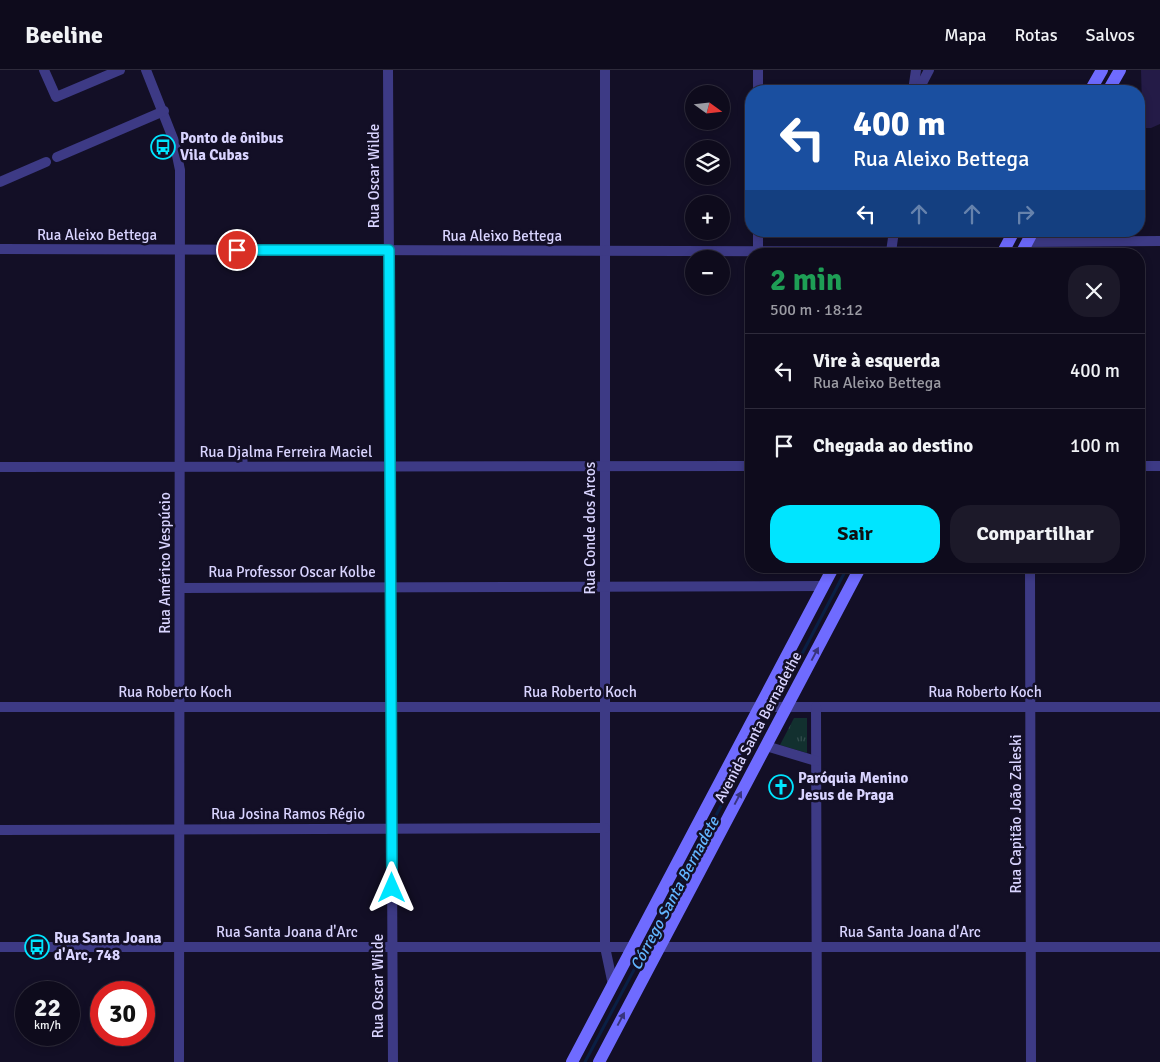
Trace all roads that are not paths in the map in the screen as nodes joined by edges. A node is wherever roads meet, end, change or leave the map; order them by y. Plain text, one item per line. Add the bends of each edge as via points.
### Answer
1 (44, 70) edge
2 (120, 70) edge
3 (146, 70) edge
4 (388, 70) edge
5 (605, 70) edge
6 (758, 70) edge
7 (916, 70) edge
8 (929, 70) edge
9 (1102, 70) edge
10 (1120, 70) edge
11 (758, 85) edge
12 (914, 85) edge
13 (921, 85) edge
14 (1093, 85) edge
15 (1111, 85) edge
16 (164, 111) junction
17 (56, 157) dead end
18 (46, 162) dead end
19 (0, 182) edge
20 (1011, 237) edge
21 (1160, 241) edge
22 (1028, 245) edge
23 (1005, 248) edge
24 (0, 249) edge
25 (180, 250) junction
26 (389, 250) junction
27 (605, 251) junction
28 (745, 252) edge
29 (245, 450) dead end
30 (605, 466) junction
31 (745, 466) edge
32 (1145, 466) edge
33 (1160, 466) edge
34 (0, 467) edge
35 (180, 467) junction
36 (245, 467) junction
37 (390, 467) junction
38 (830, 573) edge
39 (857, 573) edge
40 (1030, 573) edge
41 (824, 586) junction
42 (391, 587) junction
43 (605, 587) junction
44 (180, 588) junction
45 (0, 707) edge
46 (180, 707) junction
47 (392, 707) junction
48 (605, 707) junction
49 (760, 707) junction
50 (787, 707) junction
51 (816, 707) junction
52 (1030, 707) junction
53 (1160, 707) edge
54 (766, 746) junction
55 (816, 761) junction
56 (605, 828) junction
57 (179, 829) junction
58 (392, 829) junction
59 (0, 830) edge
60 (0, 947) edge
61 (179, 947) junction
62 (393, 947) junction
63 (605, 947) junction
64 (633, 947) junction
65 (659, 947) junction
66 (817, 947) junction
67 (1031, 947) junction
68 (1160, 947) edge
69 (613, 985) junction
70 (605, 1056) edge
71 (179, 1062) edge
72 (393, 1062) edge
73 (572, 1062) edge
74 (599, 1062) edge
75 (817, 1062) edge
76 (1031, 1062) edge

1 - 2 street via 56,97
3 - 16 street, Rua Américo Vespúcio
4 - 26 street, Rua Oscar Wilde
5 - 27 street, Rua Conde dos Arcos
6 - 11 street
7 - 12 street
8 - 13 street
9 - 14 main road
10 - 15 main road
16 - 17 street
16 - 25 street, Rua Américo Vespúcio via 180,170
18 - 19 street
20 - 23 main road
21 - 22 street
24 - 25 street, Rua Aleixo Bettega
25 - 26 street, Rua Aleixo Bettega
25 - 35 street, Rua Américo Vespúcio
26 - 27 street, Rua Aleixo Bettega
26 - 37 street, Rua Oscar Wilde
27 - 28 street, Rua Aleixo Bettega
27 - 30 street, Rua Conde dos Arcos
29 - 36 lane
30 - 31 street, Rua Djalma Ferreira Maciel
30 - 37 street, Rua Djalma Ferreira Maciel
30 - 43 street, Rua Conde dos Arcos
32 - 33 street
34 - 35 street, Rua Djalma Ferreira Maciel
35 - 36 street, Rua Djalma Ferreira Maciel
35 - 44 street, Rua Américo Vespúcio
36 - 37 street, Rua Djalma Ferreira Maciel
37 - 42 street, Rua Oscar Wilde
38 - 41 main road, Avenida Santa Bernadethe
50 -> 39 main road, Avenida Santa Bernadethe
40 - 52 street, Rua Capitão João Zaleski
41 - 43 street, Rua Professor Oscar Kolbe
41 - 49 main road, Avenida Santa Bernadethe
42 - 43 street, Rua Professor Oscar Kolbe
42 - 44 street, Rua Professor Oscar Kolbe
42 - 47 street, Rua Oscar Wilde
43 - 48 street, Rua Conde dos Arcos
44 - 46 street, Rua Américo Vespúcio
45 - 46 street, Rua Roberto Koch
46 - 47 street, Rua Roberto Koch
46 - 57 street, Rua Américo Vespúcio
47 - 48 street, Rua Roberto Koch
47 - 58 street, Rua Oscar Wilde
48 - 49 street, Rua Roberto Koch
48 - 56 street, Rua Conde dos Arcos
49 - 50 street, Rua Roberto Koch
49 - 64 main road, Avenida Santa Bernadethe
50 - 51 street, Rua Roberto Koch
50 - 54 main road, Avenida Santa Bernadethe
51 - 52 street, Rua Roberto Koch
51 - 55 street
52 - 53 street, Rua Roberto Koch
52 - 67 street, Rua Capitão João Zaleski
54 - 55 street
65 -> 54 main road, Avenida Santa Bernadethe
55 - 66 street
56 - 58 street, Rua Josina Ramos Régio
56 - 63 street, Rua Conde dos Arcos
57 - 58 street, Rua Josina Ramos Régio
57 - 59 street, Rua Josina Ramos Régio
57 - 61 street, Rua Américo Vespúcio
58 - 62 street, Rua Oscar Wilde
60 - 61 street, Rua Santa Joana d'Arc
61 - 62 street, Rua Santa Joana d'Arc
61 - 71 street, Rua Américo Vespúcio
62 - 63 street, Rua Santa Joana d'Arc
62 - 72 street, Rua Oscar Wilde
63 - 64 street, Rua Santa Joana d'Arc
63 - 69 street, Rua Conde dos Arcos
64 - 69 main road, Avenida Santa Bernadethe
65 - 66 street, Rua Santa Joana d'Arc
70 -> 65 main road, Avenida Santa Bernadethe
66 - 67 street, Rua Santa Joana d'Arc
66 - 75 street
67 - 68 street, Rua Santa Joana d'Arc
67 - 76 street, Rua Capitão João Zaleski
69 - 73 main road, Avenida Santa Bernadethe
70 - 74 main road, Avenida Santa Bernadethe

